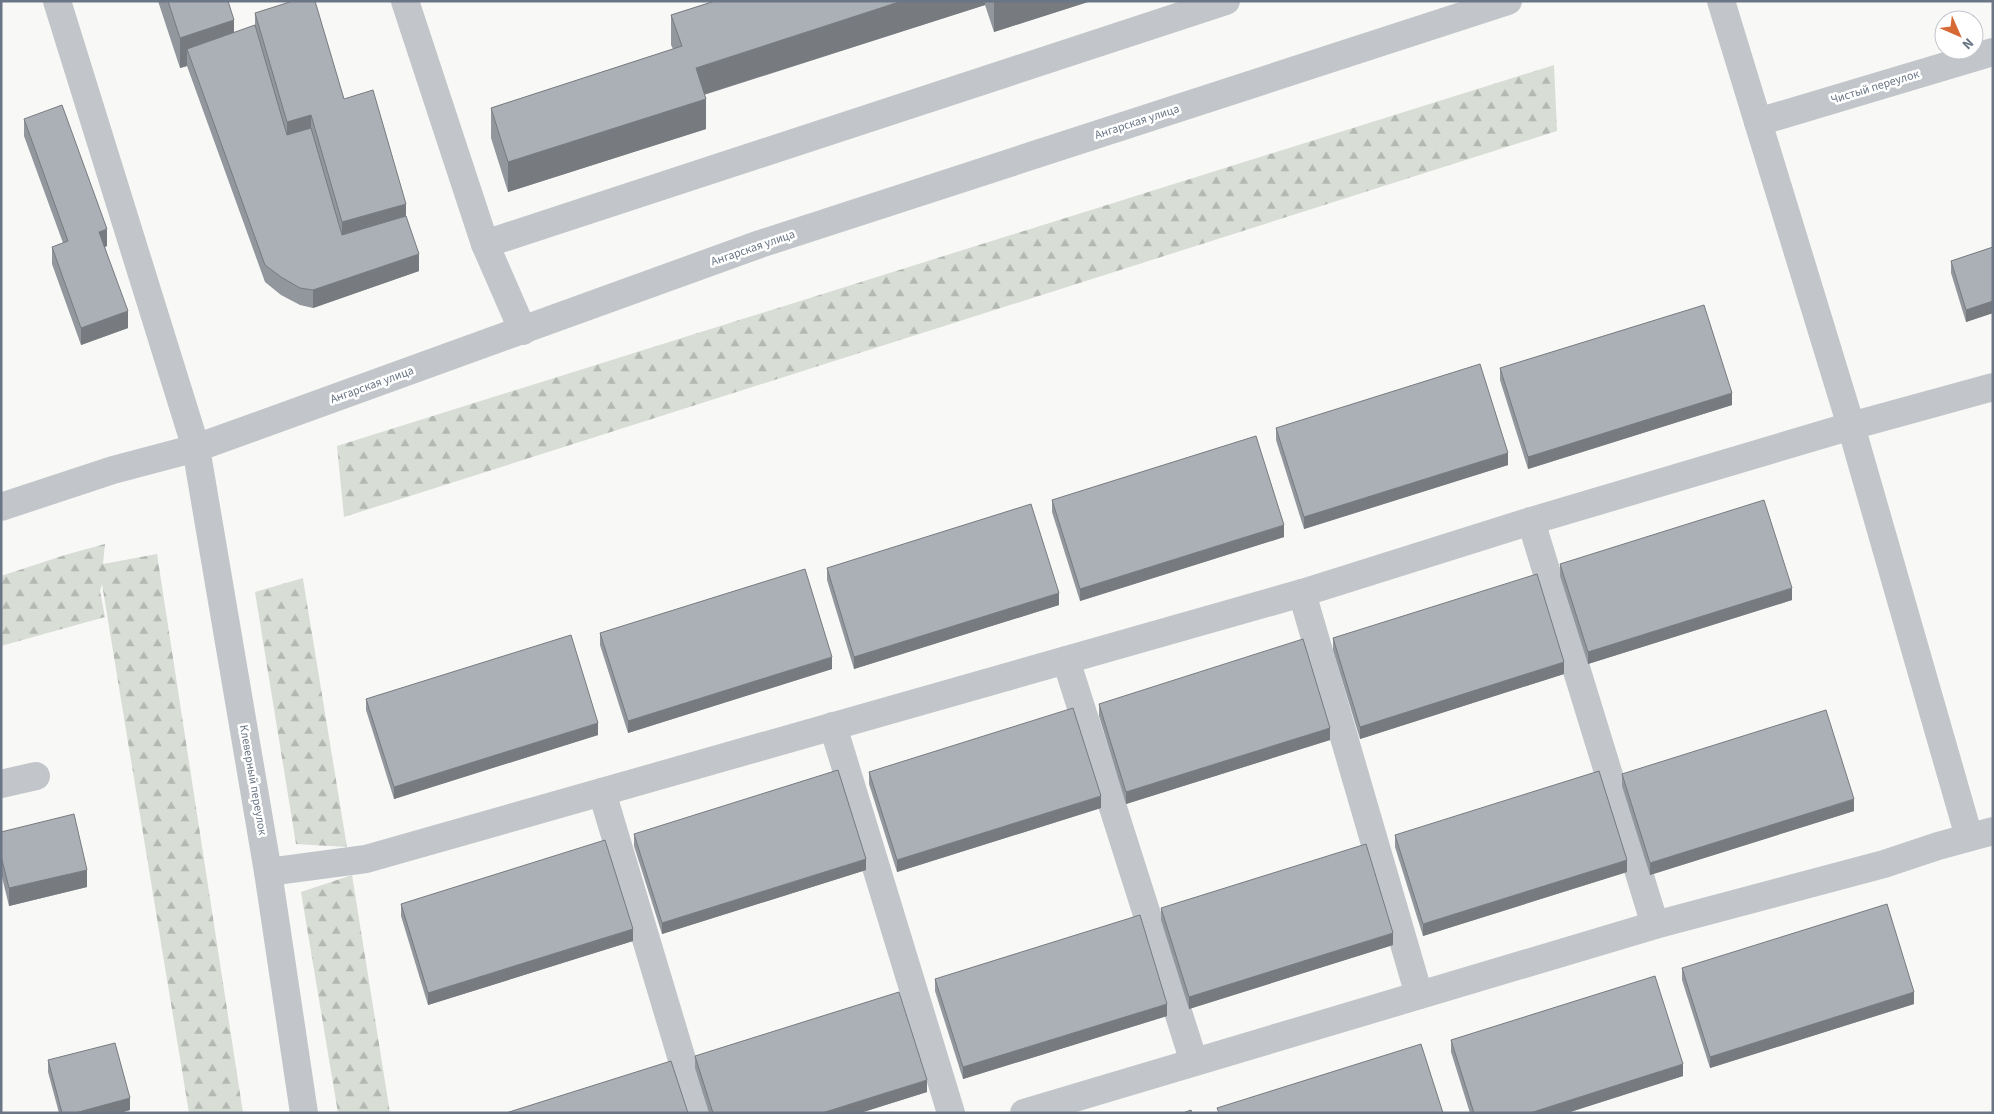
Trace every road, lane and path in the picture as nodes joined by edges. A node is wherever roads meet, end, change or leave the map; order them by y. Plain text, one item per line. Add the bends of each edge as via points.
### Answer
1 (57, 1) edge
2 (405, 1) edge
3 (1226, 1) edge
4 (1508, 1) edge
5 (1721, 1) edge
6 (1481, 5) edge
7 (1993, 52) edge
8 (1758, 122) junction
9 (485, 244) junction
10 (523, 331) junction
11 (1993, 387) edge
12 (1851, 426) junction
13 (196, 448) junction
14 (1, 506) edge
15 (1531, 521) junction
16 (1302, 593) junction
17 (1066, 660) junction
18 (833, 726) junction
19 (36, 776) dead end
20 (1, 784) edge
21 (602, 792) junction
22 (1981, 834) edge
23 (268, 872) junction
24 (1655, 925) junction
25 (1419, 995) junction
26 (1194, 1062) junction
27 (304, 1113) edge
28 (698, 1113) edge
29 (951, 1113) edge
30 (1024, 1113) edge

1 - 13 street, Клеверный переулок
2 - 9 street
3 - 9 street
4 - 6 street, Ангарская улица
5 - 8 street
6 - 10 street, Ангарская улица via 760,244
7 - 8 street, Чистый переулок
8 - 12 street
9 - 10 street
10 - 13 street, Ангарская улица
11 - 12 street
12 - 15 street
12 - 22 street
13 - 14 street, Ангарская улица via 113,470
13 - 23 street, Клеверный переулок
15 - 16 street
15 - 24 street
16 - 17 street
16 - 25 street
17 - 18 street
17 - 26 street
18 - 21 street
18 - 29 street
19 - 20 street
21 - 23 street via 366,859
21 - 28 street
22 - 24 street via 1884,864
23 - 27 street, Клеверный переулок
24 - 25 street
25 - 26 street
26 - 30 street

